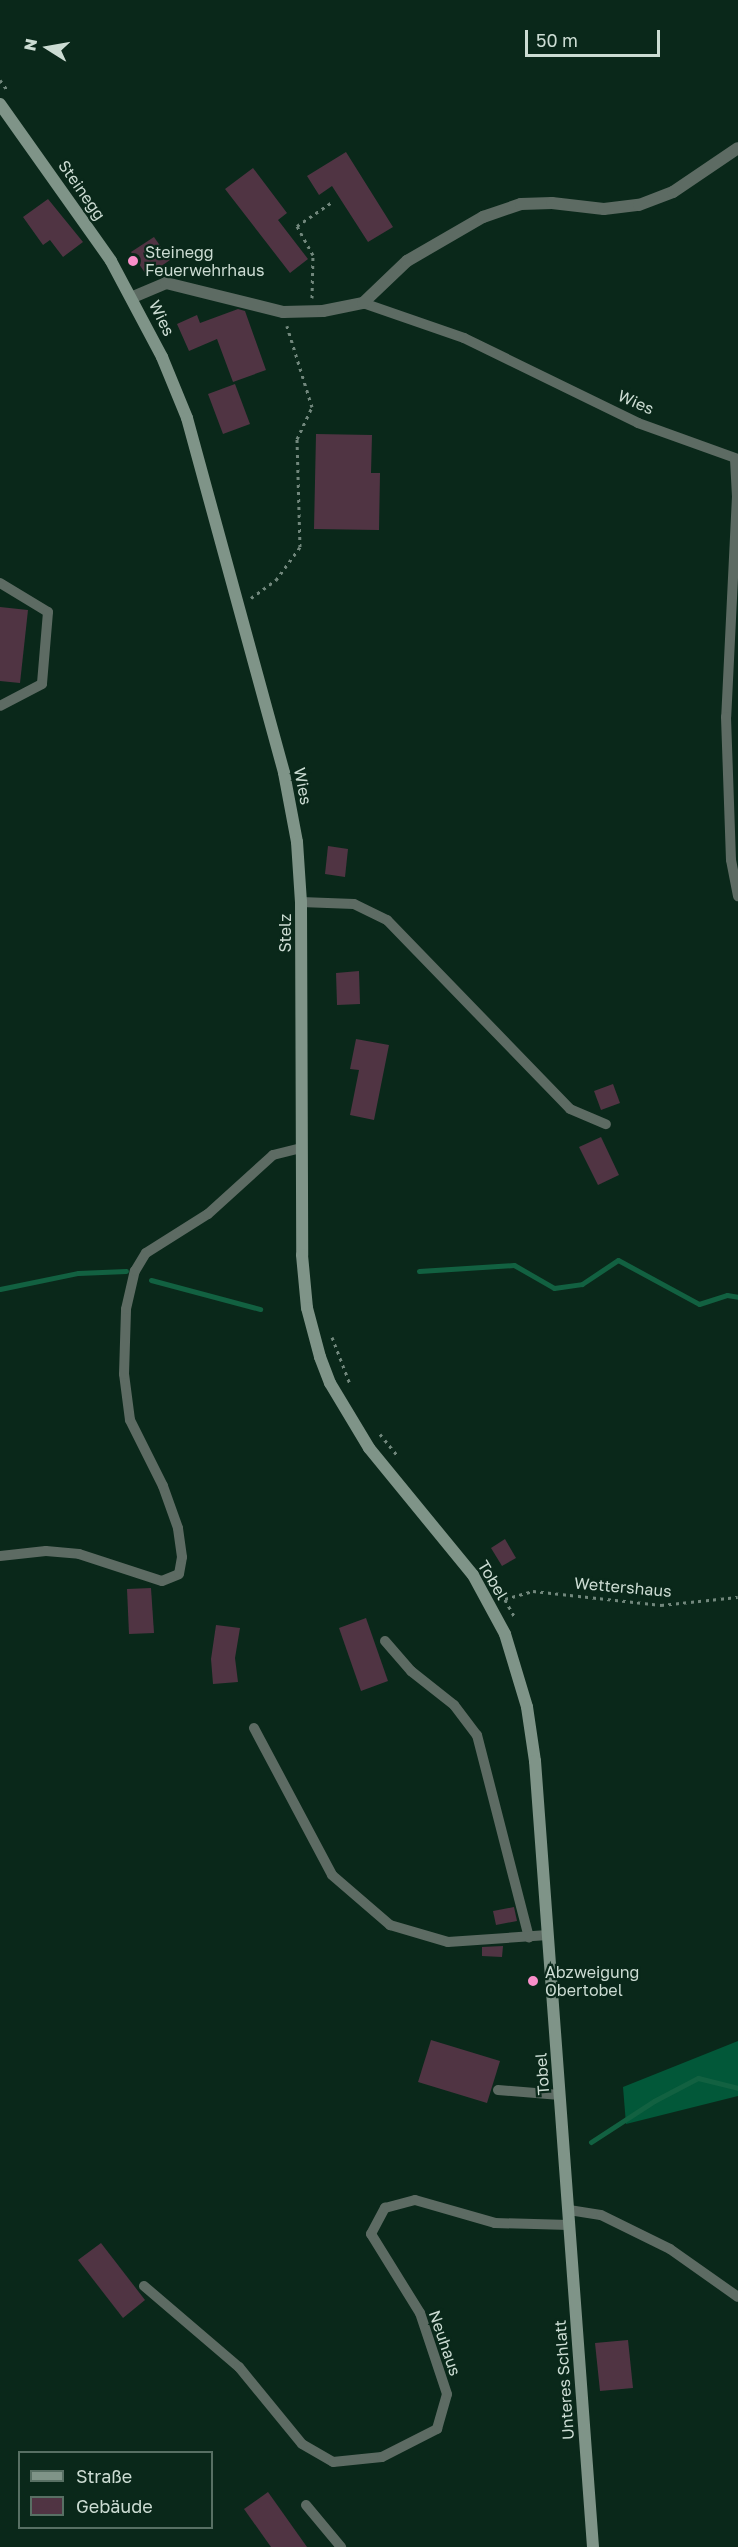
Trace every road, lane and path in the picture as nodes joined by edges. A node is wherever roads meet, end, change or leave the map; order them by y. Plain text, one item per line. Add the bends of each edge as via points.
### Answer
1 (2, 112) edge
2 (738, 148) edge
3 (332, 202) dead end
4 (133, 297) junction
5 (363, 303) junction
6 (312, 311) junction
7 (283, 312) junction
8 (736, 459) edge
9 (0, 583) edge
10 (249, 587) dead end
11 (252, 598) junction
12 (238, 602) junction
13 (255, 609) dead end
14 (0, 706) edge
15 (738, 896) edge
16 (302, 902) junction
17 (606, 1124) dead end
18 (301, 1148) junction
19 (304, 1284) joint
20 (330, 1333) dead end
21 (355, 1393) dead end
22 (377, 1431) dead end
23 (398, 1457) dead end
24 (0, 1556) edge
25 (488, 1570) dead end
26 (738, 1596) edge
27 (506, 1599) junction
28 (515, 1618) dead end
29 (385, 1641) dead end
30 (254, 1728) dead end
31 (548, 1935) junction
32 (529, 1937) junction
33 (498, 2090) dead end
34 (560, 2095) junction
35 (569, 2210) junction
36 (569, 2225) junction
37 (144, 2286) dead end
38 (738, 2297) edge
39 (306, 2505) dead end
40 (341, 2547) edge
41 (593, 2547) edge

1 - 4 main road, Steinegg
2 - 5 street via 673,192 639,205 604,208 521,204 483,217 407,261
3 - 6 path via 297,226 313,255
4 - 7 street, Wies via 166,283
4 - 12 main road, Wies via 188,418
5 - 6 street, Wies
5 - 8 lane, Wies via 464,338 638,423
6 - 7 street, Wies
7 - 11 path via 312,407 297,439 300,547 276,579
8 - 15 lane, Wies via 738,496 726,717 731,860
9 - 14 lane via 48,612 42,684
10 - 11 path
11 - 12 path
11 - 13 path
12 - 16 main road, Wies via 284,773 297,842
16 - 17 lane, Stelz via 354,904 387,920 570,1109
16 - 18 main road, Stelz
18 - 19 main road, Stelz
18 - 24 lane via 273,1155 208,1214 146,1253 135,1271 126,1309 124,1374 129,1420 163,1486 178,1528 182,1557 178,1574 162,1581 79,1554 46,1551
19 - 31 main road, Tobel via 320,1357 343,1406 369,1448 473,1575 509,1645 527,1707 535,1761
20 - 21 path
22 - 23 path
25 - 27 path
26 - 27 path, Wettershaus via 661,1605 533,1591
27 - 28 path
29 - 32 lane via 411,1671 454,1705 477,1735
30 - 32 lane via 332,1875 390,1925 448,1942
31 - 32 lane
31 - 34 main road, Tobel
33 - 34 lane
34 - 35 main road, Tobel
35 - 36 main road, Unteres Schlatt
35 - 38 lane via 601,2215 669,2249
36 - 37 lane, Neuhaus via 495,2223 415,2200 385,2208 371,2234 420,2313 447,2394 437,2429 382,2457 333,2462 302,2444 239,2367
36 - 41 main road, Unteres Schlatt
39 - 40 lane

